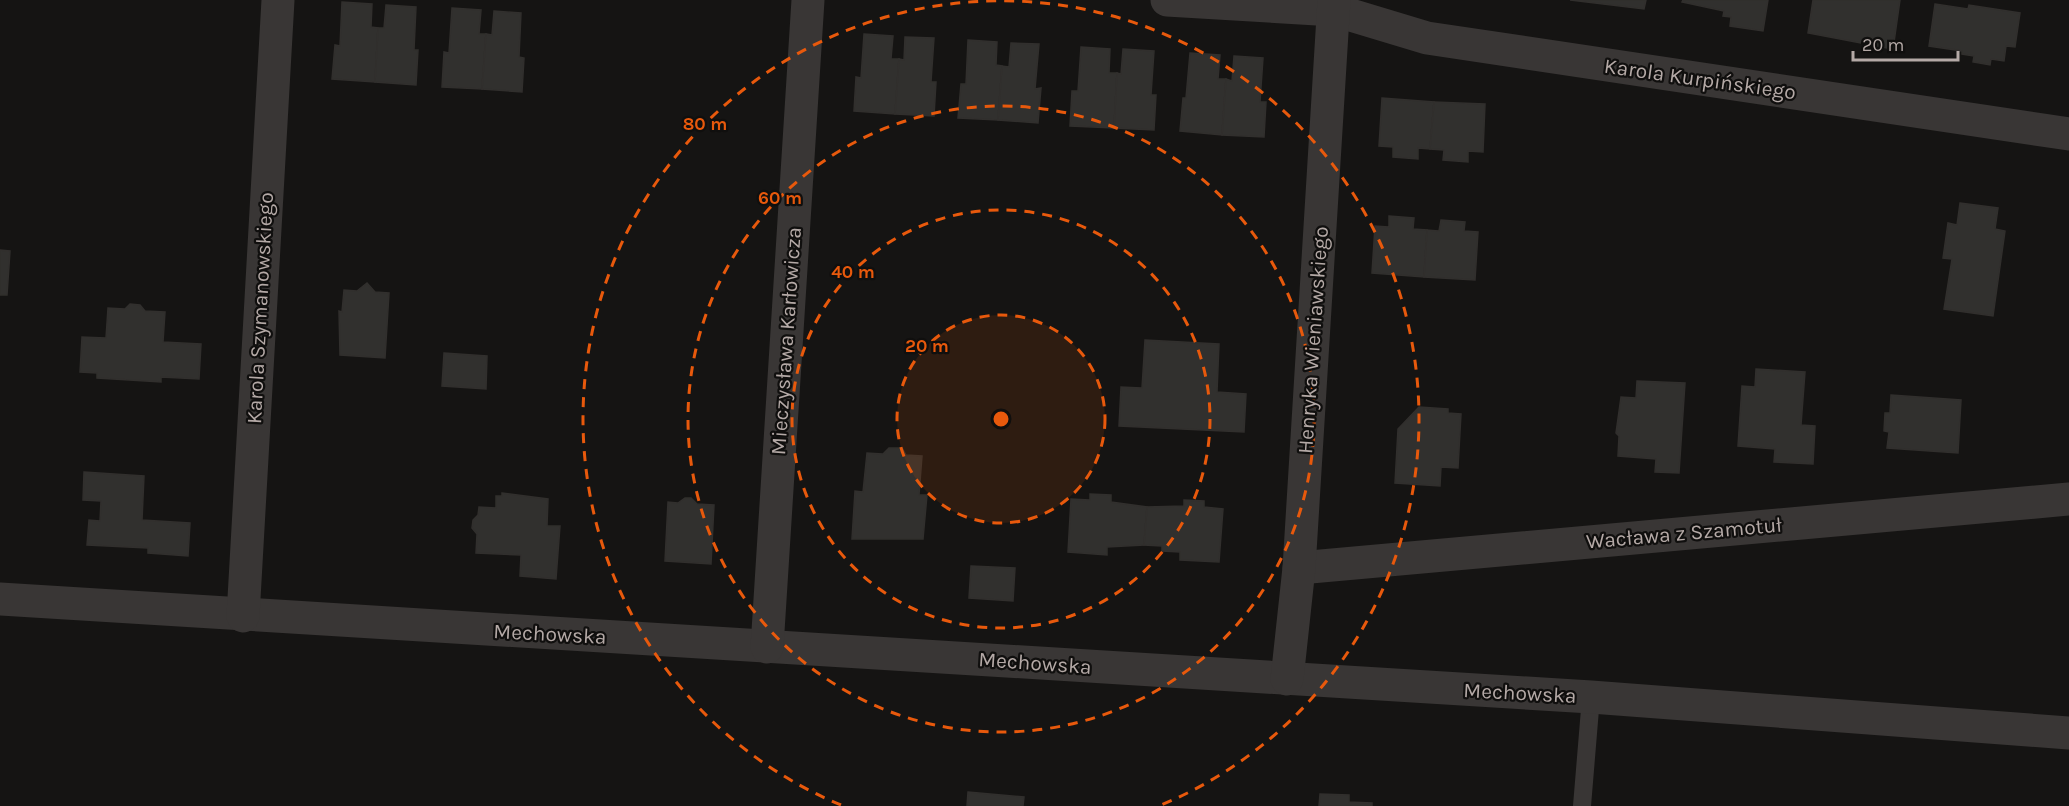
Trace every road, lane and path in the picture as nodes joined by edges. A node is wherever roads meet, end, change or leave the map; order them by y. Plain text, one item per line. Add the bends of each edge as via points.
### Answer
1 (278, 0) edge
2 (808, 0) edge
3 (1167, 0) edge
4 (1334, 5) edge
5 (2069, 134) edge
6 (2069, 499) edge
7 (1299, 568) junction
8 (0, 599) edge
9 (243, 616) junction
10 (767, 647) junction
11 (1287, 679) junction
12 (1591, 697) junction
13 (2069, 733) edge
14 (1582, 806) edge

1 - 9 street, Karola Szymanowskiego
2 - 10 street, Mieczysława Karłowicza
3 - 4 street, Karola Kurpińskiego
4 - 5 street, Karola Kurpińskiego via 1427,38
4 - 7 street, Henryka Wieniawskiego
6 - 7 street, Wacława z Szamotuł
7 - 11 street, Henryka Wieniawskiego
8 - 9 street, Mechowska
9 - 10 street, Mechowska
10 - 11 street, Mechowska
11 - 12 street, Mechowska
12 - 13 street, Mechowska
12 - 14 lane

